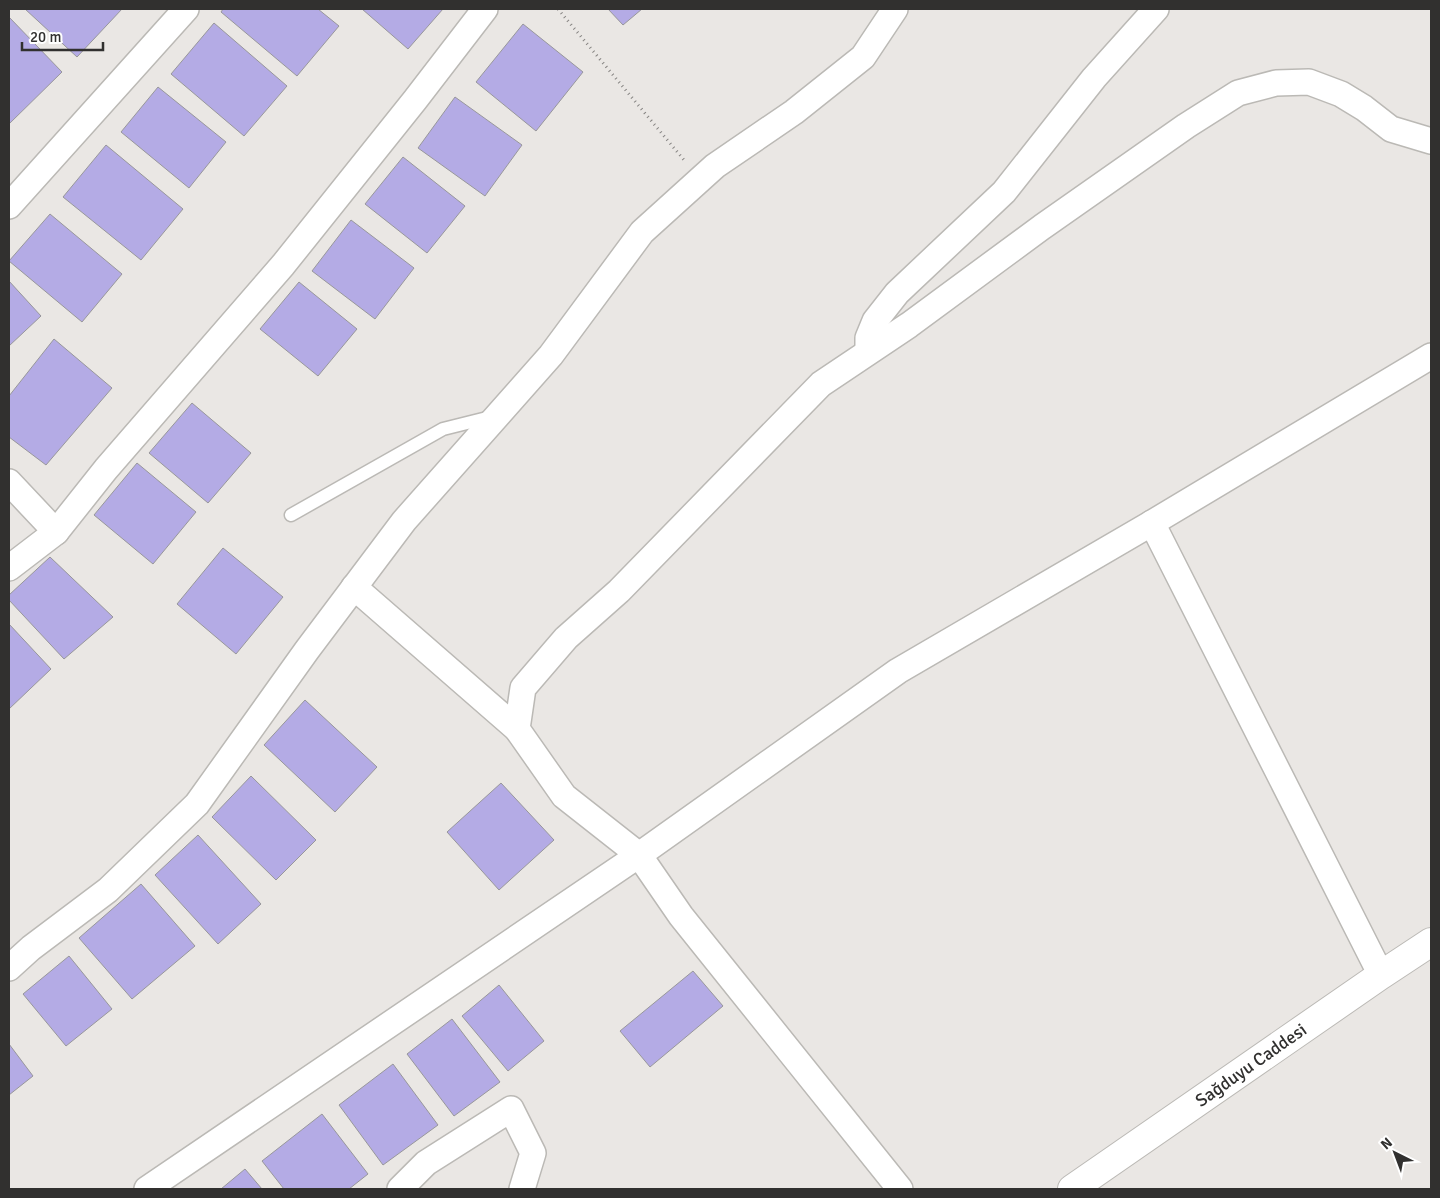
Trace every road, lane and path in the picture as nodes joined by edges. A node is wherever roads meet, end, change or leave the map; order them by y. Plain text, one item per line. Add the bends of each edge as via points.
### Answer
1 (186, 9) edge
2 (485, 9) edge
3 (558, 9) edge
4 (895, 9) edge
5 (1156, 9) edge
6 (1431, 141) edge
7 (700, 180) junction
8 (9, 206) edge
9 (868, 351) junction
10 (1431, 356) edge
11 (498, 415) junction
12 (9, 482) edge
13 (291, 515) dead end
14 (1152, 523) junction
15 (56, 532) junction
16 (9, 568) edge
17 (354, 587) junction
18 (517, 729) junction
19 (639, 855) junction
20 (1431, 942) edge
21 (9, 968) edge
22 (1380, 975) junction
23 (148, 1189) edge
24 (400, 1189) edge
25 (522, 1189) edge
26 (900, 1189) edge
27 (1072, 1189) edge

1 - 8 street
2 - 15 street via 283,265 106,469
3 - 7 path
4 - 7 street via 863,57
5 - 9 street via 1094,78 1004,192 896,293 875,321 868,338
6 - 9 street via 1391,129 1341,94 1308,82 1276,83 1238,93 1042,227 909,326
7 - 11 street via 642,232 551,355
9 - 18 street via 821,384 619,592 566,638 523,688
10 - 14 street
11 - 13 lane via 443,429
11 - 17 street via 404,522
12 - 15 street
14 - 19 street via 898,671
14 - 22 street
15 - 16 street
17 - 18 street
17 - 21 street via 197,804 108,890
18 - 19 street via 564,796
19 - 23 street
19 - 26 street via 681,916
20 - 22 street, Sağduyu Caddesi
22 - 27 street, Sağduyu Caddesi
24 - 25 street via 426,1163 511,1109 533,1153

